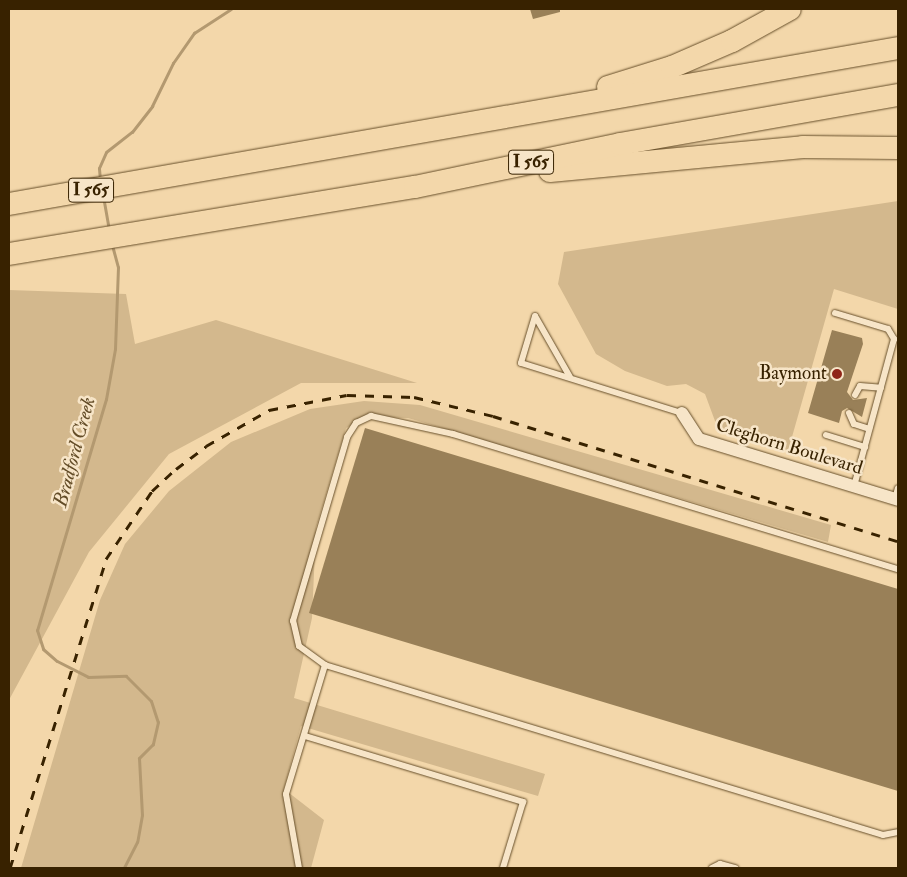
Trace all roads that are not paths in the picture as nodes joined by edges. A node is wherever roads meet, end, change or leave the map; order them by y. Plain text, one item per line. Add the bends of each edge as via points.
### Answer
1 (790, 9) edge
2 (898, 48) edge
3 (898, 95) edge
4 (526, 112) junction
5 (898, 148) edge
6 (415, 187) junction
7 (18, 202) edge
8 (9, 254) edge
9 (835, 313) dead end
10 (570, 377) junction
11 (881, 388) junction
12 (854, 395) dead end
13 (682, 413) joint
14 (850, 413) dead end
15 (869, 429) junction
16 (826, 435) dead end
17 (865, 447) junction
18 (854, 486) junction
19 (897, 495) edge
20 (898, 569) edge
21 (325, 665) junction
22 (305, 736) junction
23 (898, 832) edge
24 (299, 868) edge
25 (503, 868) edge
26 (712, 868) edge
27 (735, 868) edge

1 - 4 highway via 732,41 672,67
2 - 4 highway, I 565
3 - 6 highway, I 565 via 610,146
4 - 7 highway, I 565
5 - 6 highway via 803,147 739,151
6 - 8 highway, I 565 via 163,226
9 - 11 lane via 888,329 894,339
10 - 10 lane via 561,362 535,316 522,363
10 - 13 lane
11 - 12 lane via 860,386
11 - 15 lane
13 - 18 street, Cleghorn Boulevard via 699,439
14 - 15 lane via 854,424
15 - 17 lane
16 - 17 lane
17 - 18 lane
18 - 19 street, Cleghorn Boulevard
20 - 21 lane via 453,434 371,416 356,423 347,437 293,621 299,646
21 - 22 lane
21 - 23 lane via 883,835
22 - 24 lane via 286,794
22 - 25 lane via 523,802
26 - 27 lane via 720,864

